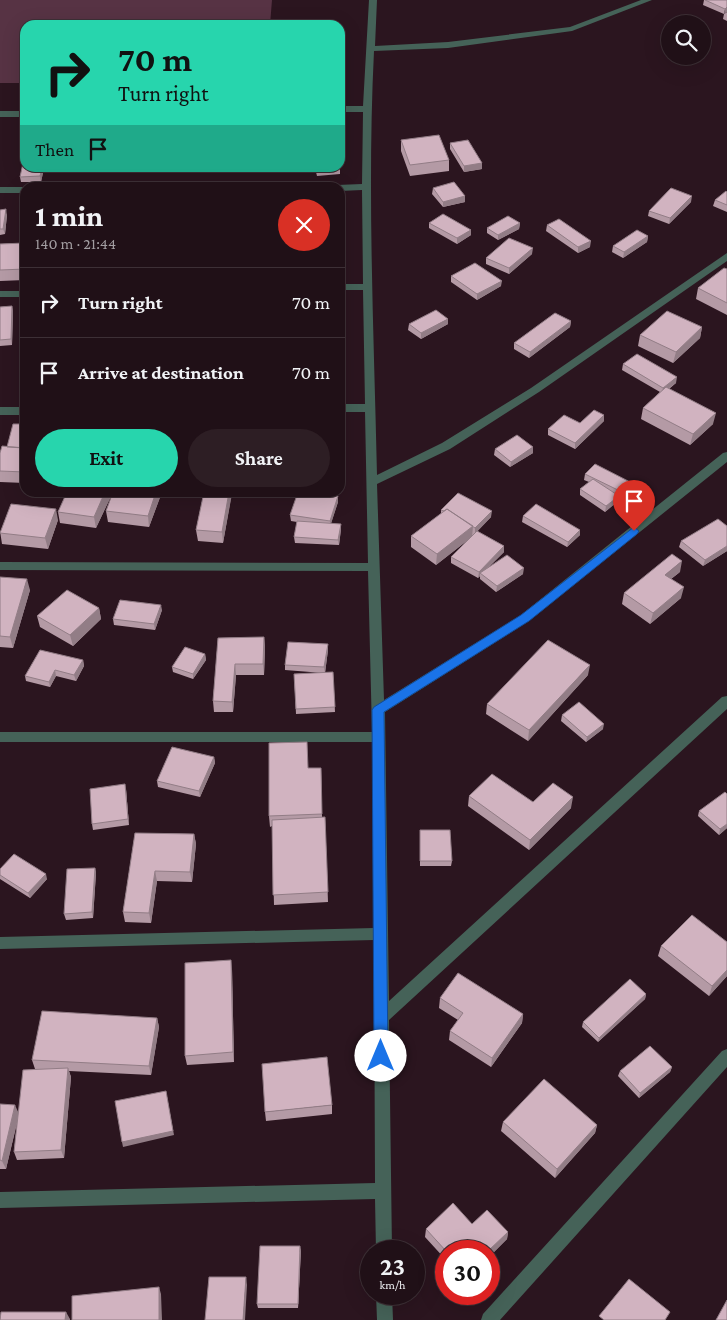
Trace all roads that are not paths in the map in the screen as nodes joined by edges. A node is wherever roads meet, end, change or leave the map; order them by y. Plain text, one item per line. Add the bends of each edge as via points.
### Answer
1 (373, 0) edge
2 (648, 0) edge
3 (372, 49) junction
4 (345, 109) edge
5 (367, 109) junction
6 (0, 114) edge
7 (20, 114) edge
8 (367, 187) junction
9 (345, 188) edge
10 (0, 190) edge
11 (20, 190) edge
12 (727, 256) edge
13 (345, 287) edge
14 (368, 287) junction
15 (0, 294) edge
16 (20, 294) edge
17 (345, 408) edge
18 (370, 408) junction
19 (0, 411) edge
20 (20, 411) edge
21 (727, 456) edge
22 (371, 482) junction
23 (0, 566) edge
24 (374, 567) junction
25 (727, 701) edge
26 (378, 710) junction
27 (379, 737) junction
28 (0, 738) edge
29 (381, 934) junction
30 (0, 943) edge
31 (381, 1018) junction
32 (727, 1056) edge
33 (382, 1192) junction
34 (0, 1200) edge
35 (384, 1240) edge
36 (384, 1305) edge
37 (385, 1320) edge
38 (489, 1320) edge

1 - 3 street
2 - 3 street via 572,28 448,45
3 - 5 street
4 - 5 street
5 - 8 street
6 - 7 street
8 - 9 street
8 - 14 street
10 - 11 street
12 - 22 street via 535,390 446,446
13 - 14 street
14 - 18 street
15 - 16 street
17 - 18 street
18 - 22 street
19 - 20 street
21 - 26 street via 525,618
22 - 24 street
23 - 24 street
24 - 26 street
25 - 31 street
26 - 27 street
27 - 28 street
27 - 29 street
29 - 30 street
29 - 31 street
31 - 33 street
32 - 38 street
33 - 34 street
33 - 35 street
36 - 37 street

